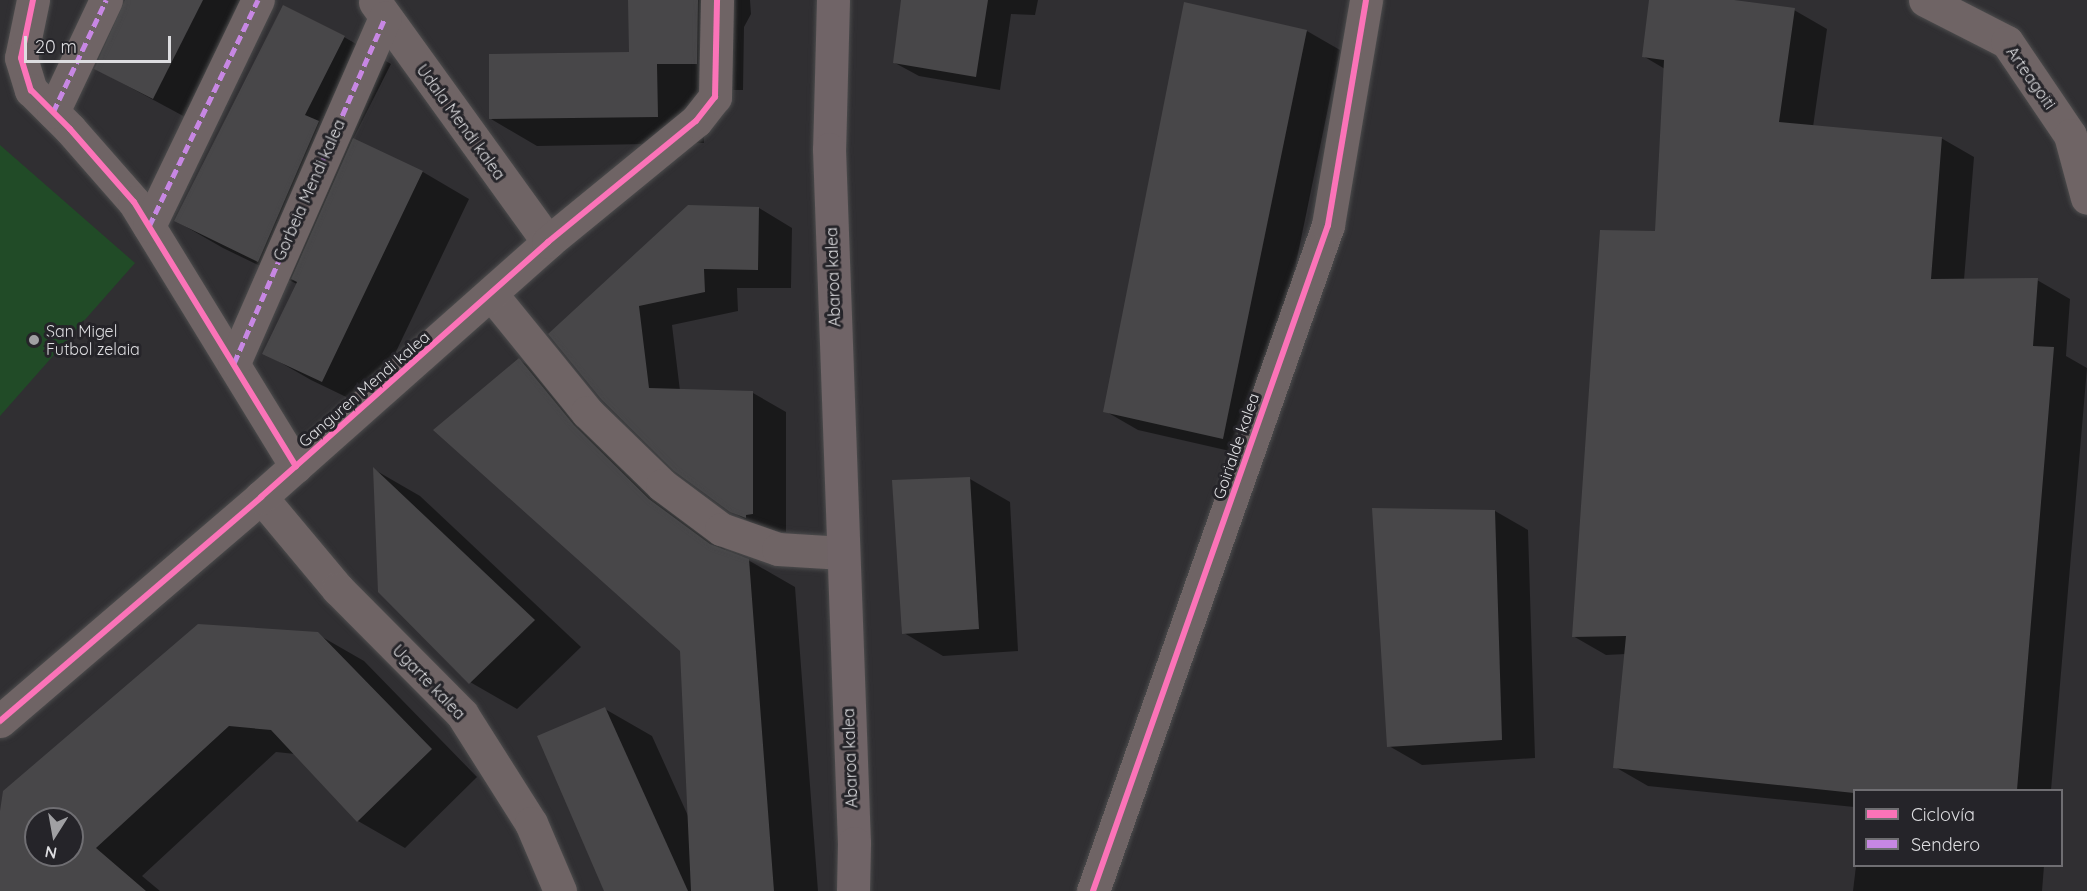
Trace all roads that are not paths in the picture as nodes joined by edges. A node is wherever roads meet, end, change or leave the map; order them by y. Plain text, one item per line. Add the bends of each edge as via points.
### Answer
1 (33, 0) edge
2 (106, 0) edge
3 (258, 0) edge
4 (717, 0) edge
5 (833, 0) edge
6 (1366, 0) edge
7 (1925, 0) edge
8 (379, 9) edge
9 (53, 112) junction
10 (2087, 198) edge
11 (148, 226) junction
12 (549, 242) junction
13 (492, 295) junction
14 (234, 363) junction
15 (296, 466) junction
16 (261, 497) junction
17 (843, 553) junction
18 (0, 721) edge
19 (1102, 888) edge
20 (560, 891) edge
21 (853, 891) edge

1 - 9 street via 21,58 32,90
2 - 9 street
3 - 11 street
4 - 12 street, Ganguren Mendi kalea via 715,97 696,122
5 - 17 main road, Abaroa kalea via 829,149
6 - 19 street, Goirialde kalea via 1328,225
7 - 10 street, Arteagoiti via 2007,42 2070,135
8 - 12 street, Udala Mendi kalea
8 - 14 street, Gorbeia Mendi kalea
9 - 11 street via 134,202
11 - 14 street
12 - 13 street, Ganguren Mendi kalea
13 - 15 street, Ganguren Mendi kalea
13 - 17 street via 587,412 662,485 721,530 778,549
14 - 15 street
15 - 16 street, Ganguren Mendi kalea
16 - 18 street, Ganguren Mendi kalea
16 - 20 street, Ugarte kalea via 338,589 462,714 531,823
17 - 21 main road, Abaroa kalea

